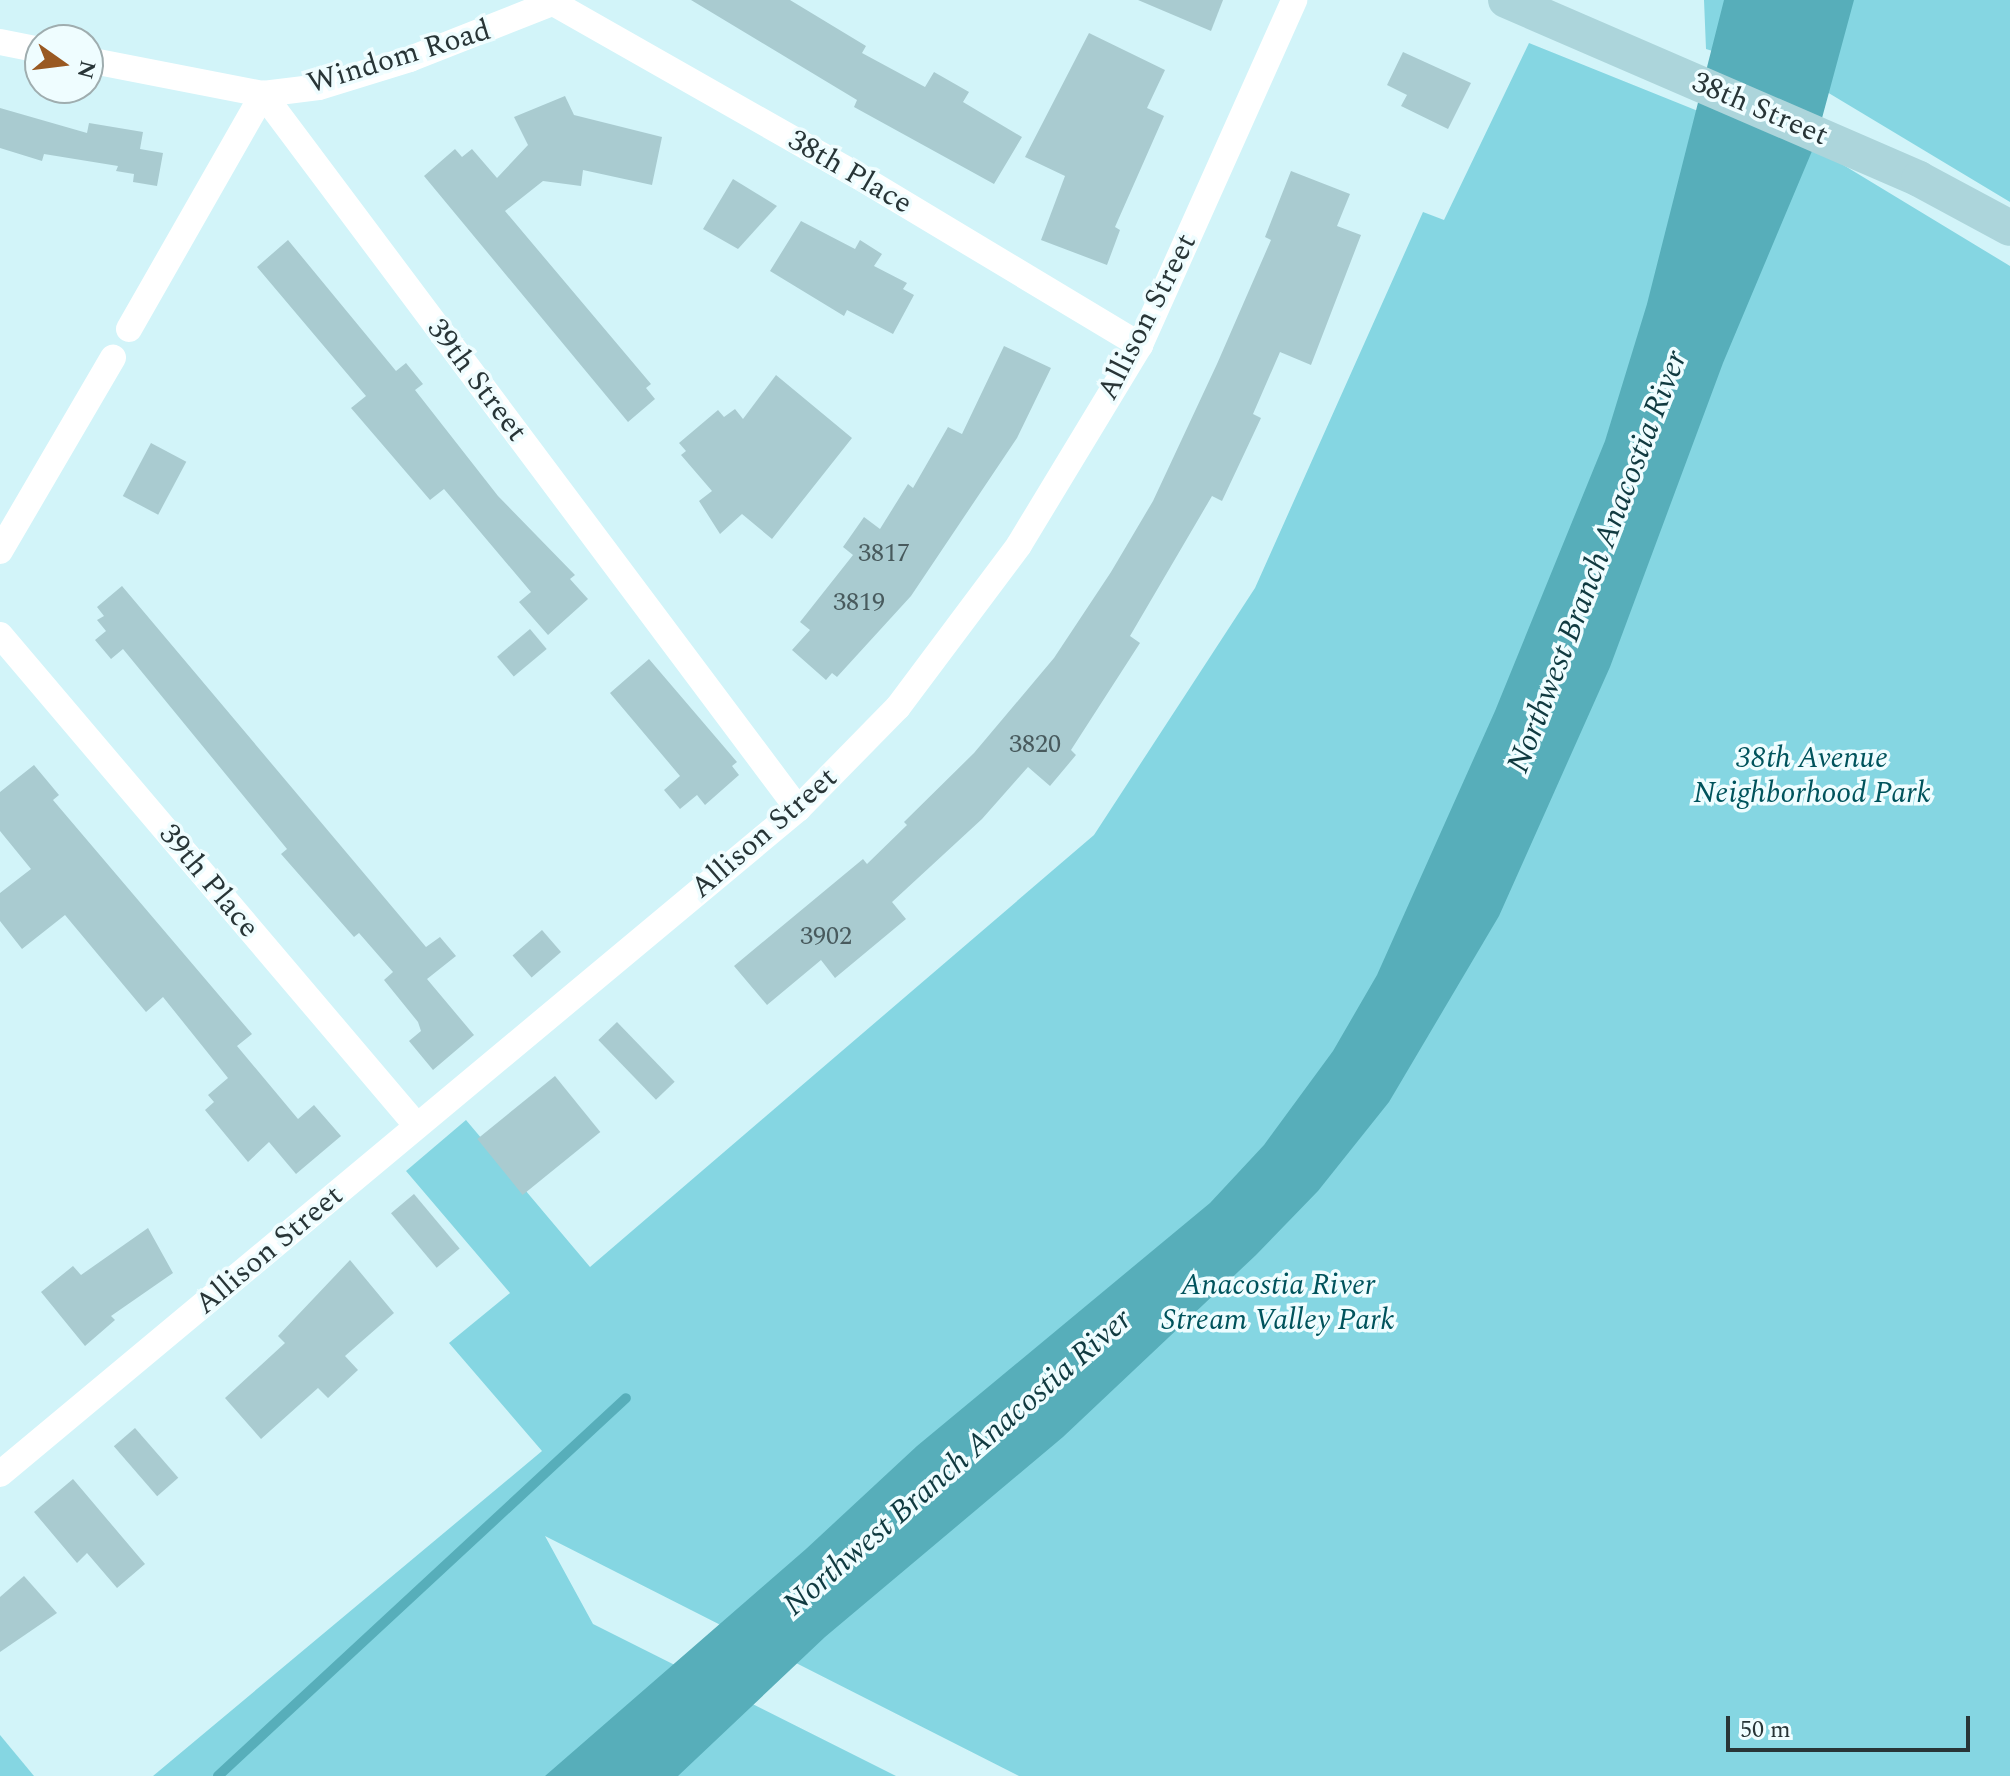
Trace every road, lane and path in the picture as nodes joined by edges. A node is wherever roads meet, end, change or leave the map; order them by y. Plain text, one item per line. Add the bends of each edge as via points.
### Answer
1 (1294, 0) edge
2 (1506, 0) edge
3 (559, 3) edge
4 (0, 42) edge
5 (24, 47) edge
6 (104, 63) edge
7 (263, 94) junction
8 (2010, 228) edge
9 (129, 329) dead end
10 (1140, 345) junction
11 (113, 358) dead end
12 (0, 551) edge
13 (0, 635) edge
14 (798, 809) junction
15 (417, 1126) junction
16 (0, 1474) edge

1 - 10 street, Allison Street
2 - 8 main road, 38th Street via 1834,141
3 - 7 street, Windom Road via 350,78
3 - 10 street, 38th Place
4 - 5 street
6 - 7 street
7 - 9 street
7 - 14 street, 39th Street
10 - 14 street, Allison Street via 1019,545 898,707
11 - 12 street
13 - 15 street, 39th Place
14 - 15 street, Allison Street
15 - 16 street, Allison Street

